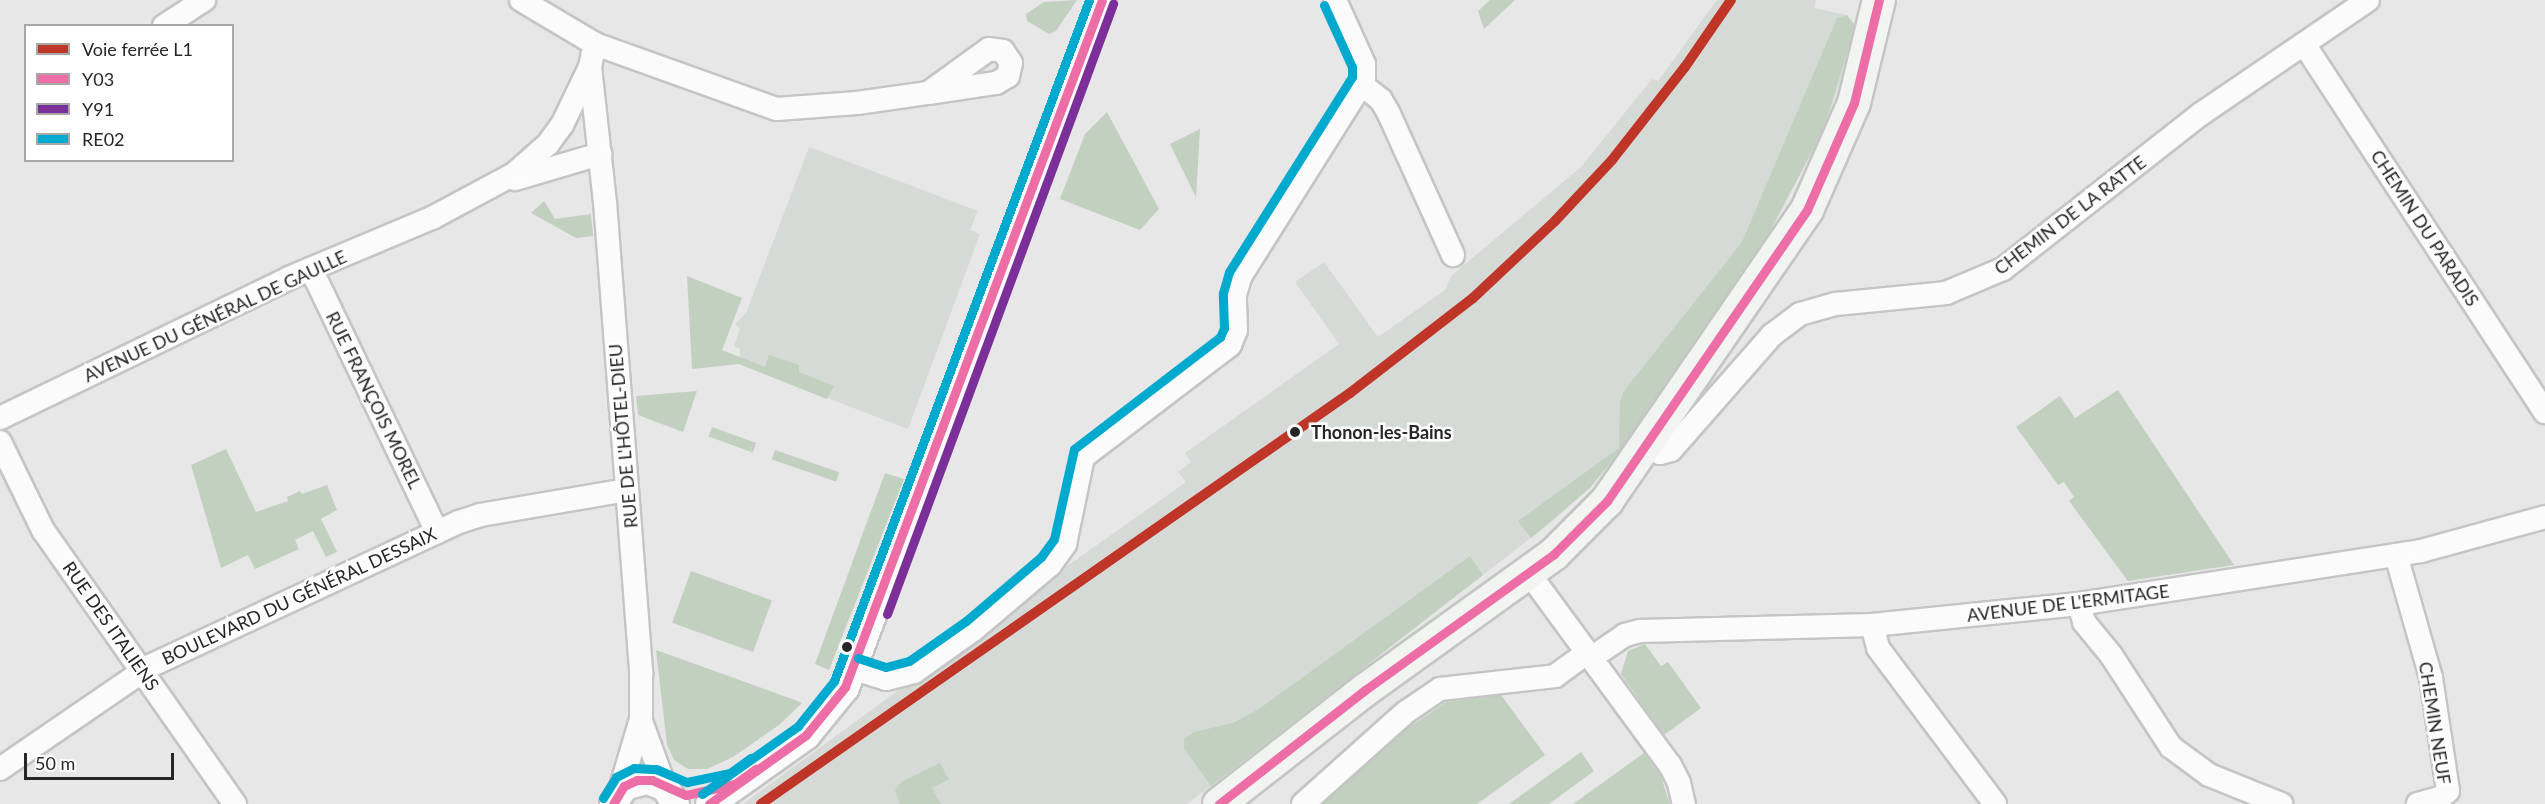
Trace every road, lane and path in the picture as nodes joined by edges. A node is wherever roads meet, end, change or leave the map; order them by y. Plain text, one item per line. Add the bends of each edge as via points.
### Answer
1 (204, 0) edge
2 (521, 0) edge
3 (1102, 0) edge
4 (1335, 0) edge
5 (1879, 0) edge
6 (2368, 0) edge
7 (167, 24) edge
8 (595, 44) junction
9 (2304, 44) junction
10 (590, 67) junction
11 (1362, 85) junction
12 (927, 93) dead end
13 (600, 154) junction
14 (492, 187) junction
15 (1453, 255) dead end
16 (311, 269) junction
17 (2545, 412) edge
18 (0, 418) edge
19 (0, 442) edge
20 (1646, 445) junction
21 (627, 490) junction
22 (2545, 517) edge
23 (436, 532) junction
24 (2396, 555) junction
25 (1528, 572) junction
26 (2079, 604) junction
27 (1872, 626) junction
28 (1589, 656) junction
29 (854, 669) junction
30 (143, 670) junction
31 (641, 719) junction
32 (0, 769) edge
33 (735, 784) junction
34 (669, 794) edge
35 (616, 797) edge
36 (235, 804) edge
37 (709, 804) edge
38 (1219, 804) edge
39 (1303, 804) edge
40 (1684, 804) edge
41 (1995, 804) edge
42 (2281, 804) edge
43 (2418, 804) edge

1 - 7 street
2 - 8 street
3 - 29 street
4 - 11 street via 1364,64
5 - 20 main road via 1851,111 1807,210
6 - 9 street, CHEMIN DE LA RATTE
8 - 10 street
8 - 12 street via 777,109
9 - 17 street, CHEMIN DU PARADIS
9 - 20 street, CHEMIN DE LA RATTE via 2201,114 2003,269 1946,293 1836,304 1800,314 1772,334 1671,450 1660,453
10 - 13 street, RUE DE L'HÔTEL-DIEU
10 - 14 street via 571,109 548,144
11 - 15 street via 1381,100 1389,114
11 - 29 street via 1237,286 1236,330 1225,352 1083,457 1065,544 1050,565 973,630 914,672 880,678
13 - 14 street
13 - 21 street, RUE DE L'HÔTEL-DIEU
14 - 16 street, AVENUE DU GÉNÉRAL DE GAULLE via 432,218
16 - 18 street, AVENUE DU GÉNÉRAL DE GAULLE
16 - 23 street, RUE FRANÇOIS MOREL
19 - 30 street, RUE DES ITALIENS via 43,530
20 - 25 main road via 1597,513
21 - 23 street, BOULEVARD DU GÉNÉRAL DESSAIX via 480,515
21 - 31 street, RUE DE L'HÔTEL-DIEU
22 - 24 street, AVENUE DE L'ERMITAGE
23 - 30 street, BOULEVARD DU GÉNÉRAL DESSAIX
24 - 26 street, AVENUE DE L'ERMITAGE
24 - 43 street, CHEMIN NEUF via 2432,678 2448,791 2440,798
25 - 28 street
25 - 38 main road
26 - 27 street, AVENUE DE L'ERMITAGE
26 - 42 street via 2084,622 2111,655 2171,747 2209,775
27 - 28 street, AVENUE DE L'ERMITAGE via 1640,631 1625,635
27 - 41 street via 1878,648
28 - 39 street, AVENUE DE L'ERMITAGE via 1555,676 1440,689 1406,712
28 - 40 street via 1670,765
29 - 33 street via 838,700 813,729
30 - 32 street, BOULEVARD DU GÉNÉRAL DESSAIX
30 - 36 street, RUE DES ITALIENS
31 - 34 street, RUE DE L'HÔTEL-DIEU
31 - 35 street, RUE DE L'HÔTEL-DIEU
33 - 34 street via 686,795
33 - 37 street
34 - 35 street, RUE DE L'HÔTEL-DIEU via 642,780

